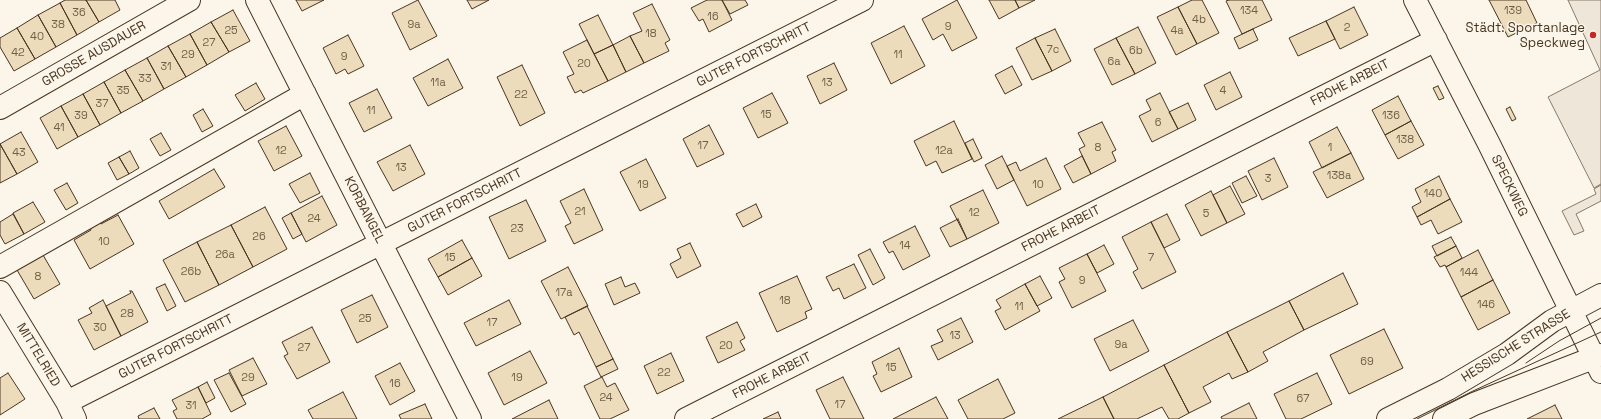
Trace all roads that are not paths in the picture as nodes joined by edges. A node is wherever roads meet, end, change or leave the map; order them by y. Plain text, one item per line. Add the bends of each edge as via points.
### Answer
1 (188, 0) edge
2 (257, 0) edge
3 (862, 0) edge
4 (1415, 0) edge
5 (1436, 40) junction
6 (305, 94) junction
7 (0, 108) edge
8 (381, 244) junction
9 (0, 267) edge
10 (0, 292) edge
11 (1601, 295) edge
12 (1570, 311) junction
13 (1599, 362) edge
14 (71, 411) edge
15 (470, 419) edge
16 (686, 419) edge
17 (1388, 419) edge
18 (1444, 419) edge

1 - 7 street, GROSSE AUSDAUER
2 - 6 street, KORBANGEL
3 - 8 street, GUTER FORTSCHRITT
4 - 5 street, SPECKWEG
5 - 12 street, SPECKWEG
5 - 16 street, FROHE ARBEIT
6 - 8 street, KORBANGEL
6 - 9 street
8 - 14 street, GUTER FORTSCHRITT
8 - 15 street, KORBANGEL
10 - 14 street, MITTELRIED
11 - 12 street, HESSISCHE STRASSE
12 - 13 street, SPECKWEG
12 - 17 street, HESSISCHE STRASSE via 1507,354 1448,389
13 - 18 street via 1474,404

